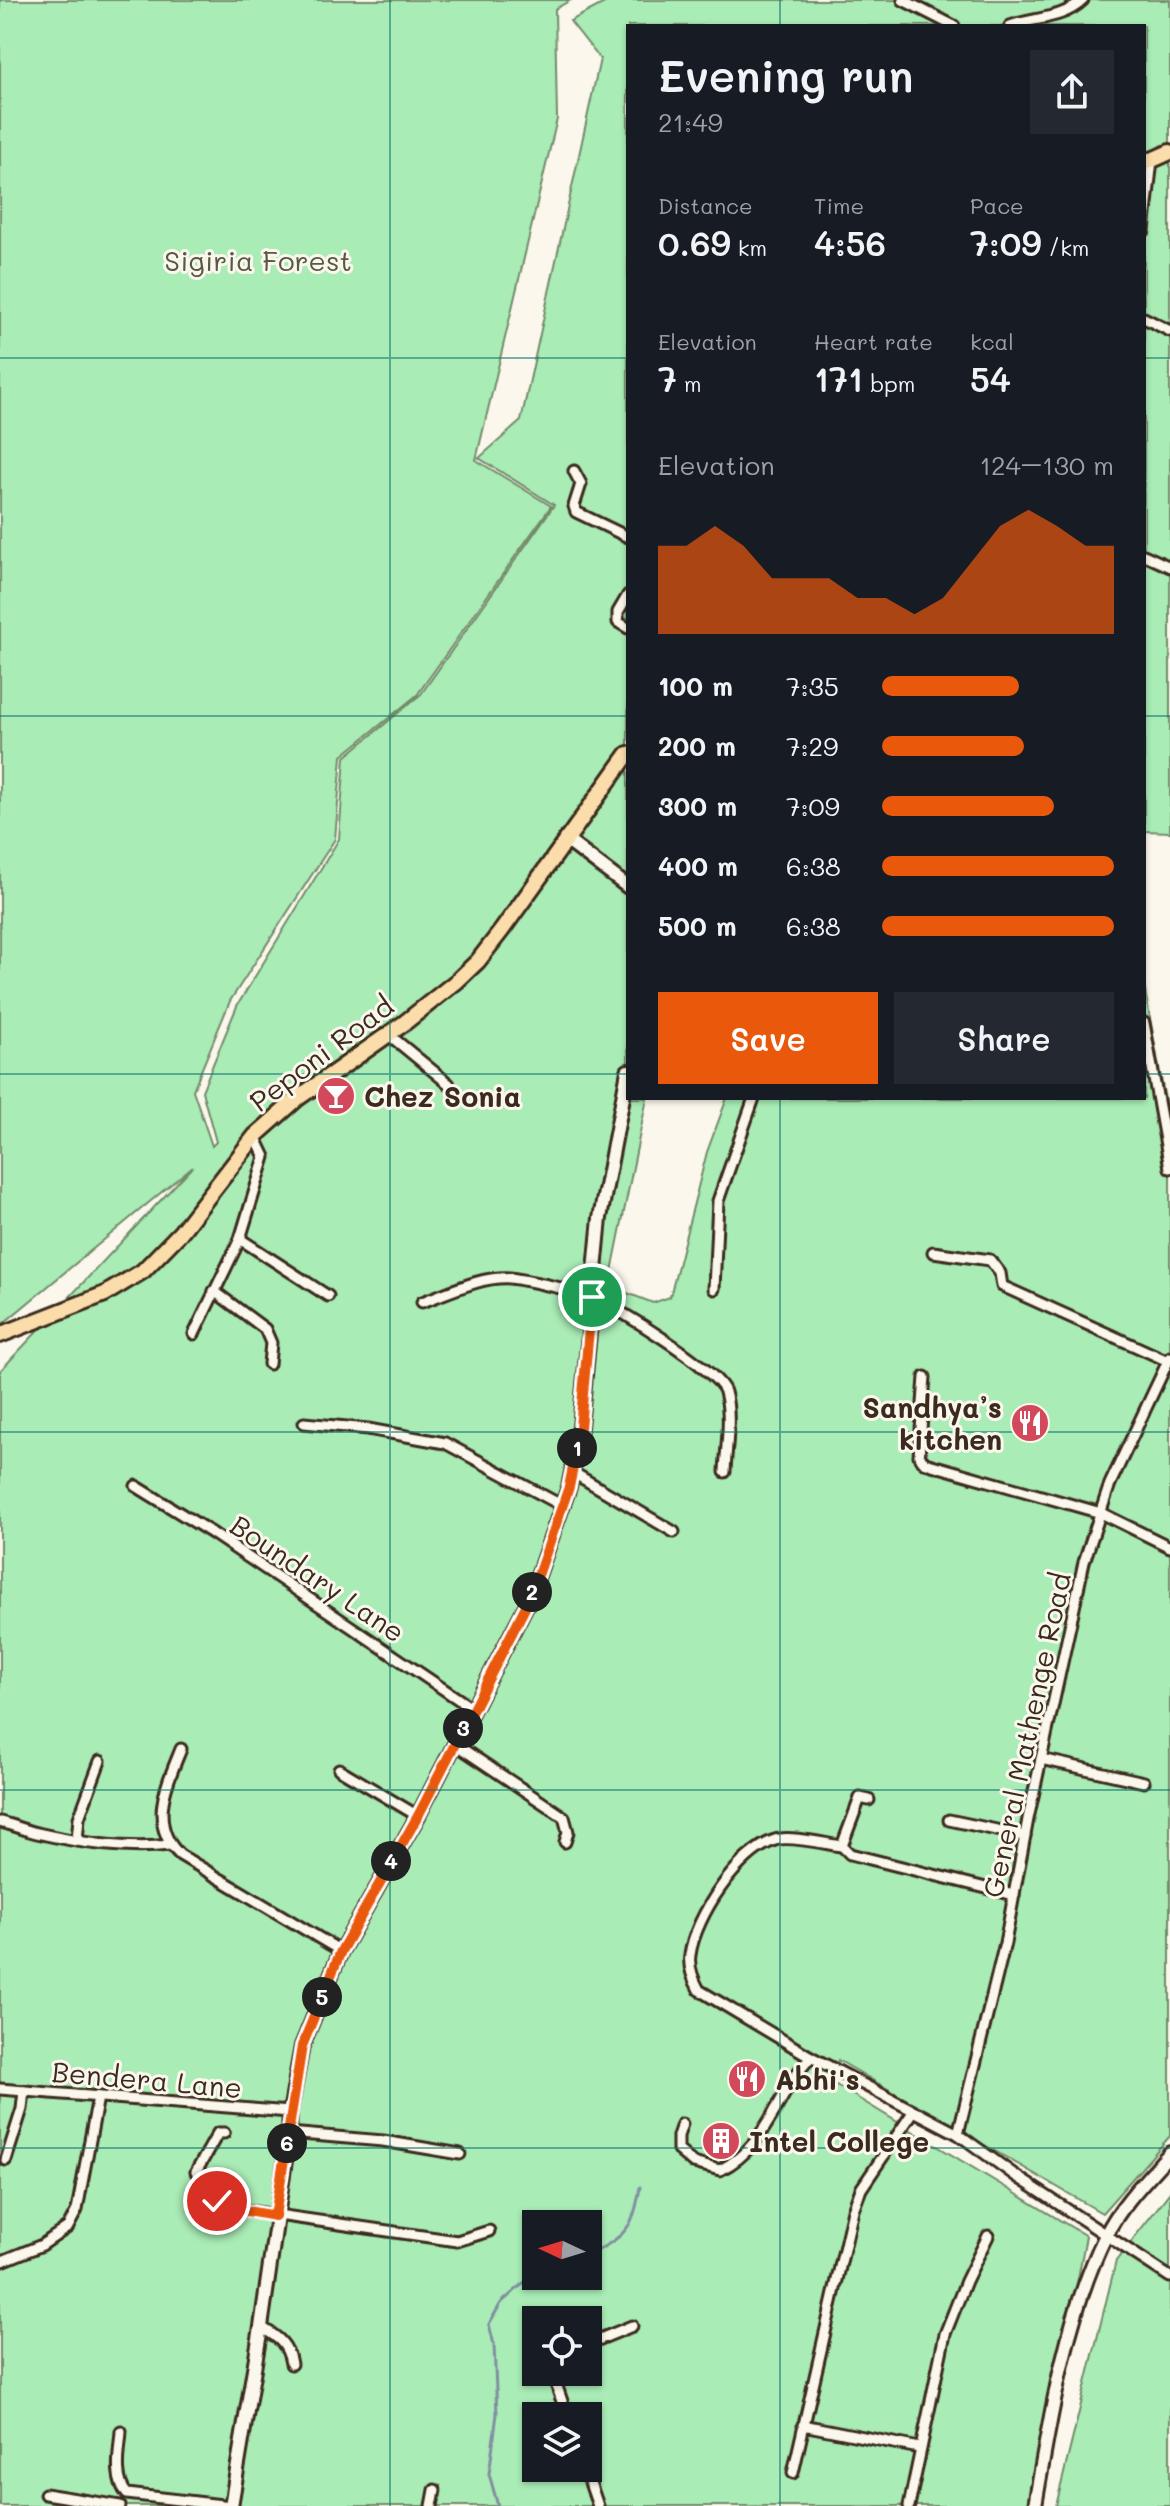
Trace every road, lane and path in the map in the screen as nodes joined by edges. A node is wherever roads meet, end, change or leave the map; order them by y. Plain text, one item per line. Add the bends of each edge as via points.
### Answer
1 (903, 0) edge
2 (1083, 0) edge
3 (950, 24) edge
4 (1017, 24) edge
5 (1170, 152) edge
6 (1148, 160) edge
7 (1146, 196) edge
8 (1146, 319) edge
9 (1170, 331) edge
10 (574, 471) dead end
11 (626, 536) edge
12 (1146, 556) edge
13 (1170, 567) edge
14 (626, 598) edge
15 (626, 627) edge
16 (626, 757) edge
17 (565, 839) junction
18 (626, 885) edge
19 (388, 1034) junction
20 (1146, 1044) edge
21 (1148, 1066) edge
22 (626, 1082) edge
23 (449, 1084) dead end
24 (753, 1100) edge
25 (255, 1136) junction
26 (1170, 1168) edge
27 (240, 1239) junction
28 (933, 1252) dead end
29 (714, 1289) dead end
30 (214, 1291) junction
31 (328, 1296) dead end
32 (592, 1297) junction
33 (422, 1302) dead end
34 (194, 1334) dead end
35 (0, 1335) edge
36 (1169, 1359) edge
37 (269, 1364) dead end
38 (925, 1377) dead end
39 (304, 1423) dead end
40 (572, 1472) junction
41 (725, 1472) dead end
42 (136, 1486) dead end
43 (561, 1505) junction
44 (1101, 1513) junction
45 (674, 1532) dead end
46 (1170, 1547) edge
47 (473, 1709) junction
48 (455, 1744) junction
49 (181, 1749) dead end
50 (1041, 1759) junction
51 (100, 1761) dead end
52 (339, 1769) dead end
53 (1144, 1782) dead end
54 (869, 1800) dead end
55 (418, 1816) junction
56 (949, 1820) dead end
57 (0, 1822) edge
58 (1025, 1836) junction
59 (77, 1840) junction
60 (565, 1842) dead end
61 (170, 1845) junction
62 (842, 1846) junction
63 (1014, 1895) junction
64 (341, 1951) junction
65 (811, 2057) junction
66 (0, 2089) edge
67 (24, 2091) junction
68 (98, 2097) junction
69 (290, 2112) junction
70 (913, 2112) junction
71 (682, 2124) dead end
72 (224, 2133) dead end
73 (289, 2133) junction
74 (958, 2134) junction
75 (1170, 2153) edge
76 (460, 2154) dead end
77 (6, 2160) dead end
78 (275, 2216) junction
79 (489, 2231) dead end
80 (1106, 2233) junction
81 (988, 2236) dead end
82 (0, 2262) edge
83 (1170, 2277) edge
84 (632, 2326) dead end
85 (261, 2327) junction
86 (602, 2339) edge
87 (291, 2364) dead end
88 (803, 2425) junction
89 (121, 2431) dead end
90 (919, 2448) junction
91 (793, 2473) dead end
92 (590, 2482) edge
93 (435, 2490) dead end
94 (45, 2494) dead end
95 (120, 2506) edge
96 (231, 2506) edge
97 (432, 2506) edge
98 (598, 2506) edge
99 (909, 2506) edge
100 (1035, 2506) edge

1 - 3 street
2 - 4 street via 1047,19
5 - 6 main road
6 - 7 street
8 - 9 street
10 - 11 street via 581,484 576,512
12 - 13 street
14 - 15 street via 618,622
16 - 17 main road, Peponi Road
17 - 18 street
17 - 19 main road, Peponi Road via 478,961
19 - 23 street
19 - 25 main road, Peponi Road
20 - 21 street
21 - 26 street
22 - 32 street via 600,1218
24 - 29 street via 718,1201
25 - 27 street via 265,1157
25 - 35 main road, Peponi Road via 180,1233 143,1271 105,1294
27 - 30 street
27 - 31 street
28 - 36 street via 990,1260 1002,1286
30 - 34 street
30 - 37 street via 265,1329 271,1343
32 - 33 street via 509,1278 483,1281
32 - 40 street
32 - 41 street via 664,1339 725,1390
36 - 44 street, General Mathenge Road
38 - 44 street via 919,1456 925,1463
39 - 43 street via 445,1443
40 - 43 street
40 - 45 street
42 - 47 street, Boundary Lane
43 - 47 street via 530,1598
44 - 46 street
44 - 50 street, General Mathenge Road via 1084,1562
47 - 48 street
48 - 55 street
48 - 60 street via 564,1817
49 - 61 street via 163,1795 162,1820
50 - 53 street
50 - 58 street, General Mathenge Road
51 - 59 street via 79,1818
52 - 55 street
54 - 62 street via 860,1798
55 - 64 street
56 - 58 street
57 - 59 street
58 - 63 street, General Mathenge Road
59 - 61 street via 140,1848
61 - 64 street
62 - 63 street via 863,1858
62 - 65 street via 778,1838 759,1848 711,1901 690,1953 699,1990
63 - 74 street, General Mathenge Road
64 - 69 street via 302,2046
65 - 70 street
65 - 71 street via 750,2150 734,2163 720,2170 693,2163 678,2150
66 - 67 street, Bendera Lane
67 - 68 street, Bendera Lane
67 - 77 street
68 - 69 street, Bendera Lane
68 - 82 street via 77,2210 68,2227 42,2245
69 - 73 street
70 - 74 street
70 - 88 street via 861,2189 853,2210
72 - 78 street via 218,2133 201,2163 199,2178 217,2202
73 - 76 street
73 - 78 street
74 - 80 street
75 - 80 street
78 - 79 street via 457,2241
78 - 85 street
80 - 83 street
80 - 100 street via 1079,2300
81 - 90 street via 945,2334
84 - 86 street
85 - 87 street via 281,2339
85 - 96 street
88 - 90 street
88 - 91 street
89 - 96 street via 120,2478 127,2494
90 - 99 street
92 - 98 street
93 - 97 street
94 - 95 street

